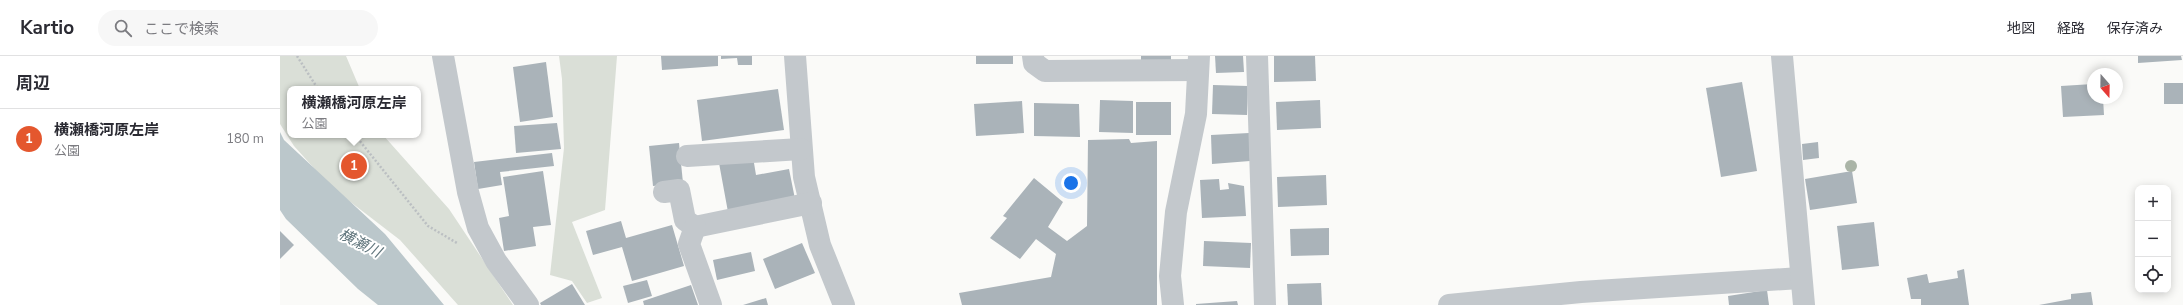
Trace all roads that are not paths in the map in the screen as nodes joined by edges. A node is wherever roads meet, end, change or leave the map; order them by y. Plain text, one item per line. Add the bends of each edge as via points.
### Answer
1 (442, 56) edge
2 (795, 56) edge
3 (1033, 56) edge
4 (1257, 56) edge
5 (1782, 56) edge
6 (1199, 63) edge
7 (801, 149) junction
8 (687, 156) dead end
9 (664, 192) dead end
10 (811, 203) junction
11 (695, 227) junction
12 (1800, 278) junction
13 (1663, 296) edge
14 (1583, 298) edge
15 (528, 305) edge
16 (711, 305) edge
17 (844, 305) edge
18 (1173, 305) edge
19 (1265, 305) edge
20 (1449, 305) edge
21 (1804, 305) edge

1 - 15 street via 468,192 478,228 496,261
2 - 7 street
3 - 6 street via 1034,63 1045,71
4 - 19 street
5 - 12 street
6 - 18 street via 1196,114 1176,212 1170,276
7 - 8 street
7 - 10 street via 804,177
9 - 11 street via 679,190 685,220
10 - 11 street
10 - 17 street via 820,245
11 - 16 street via 688,244
12 - 13 street
12 - 21 street
13 - 14 street
14 - 20 street

